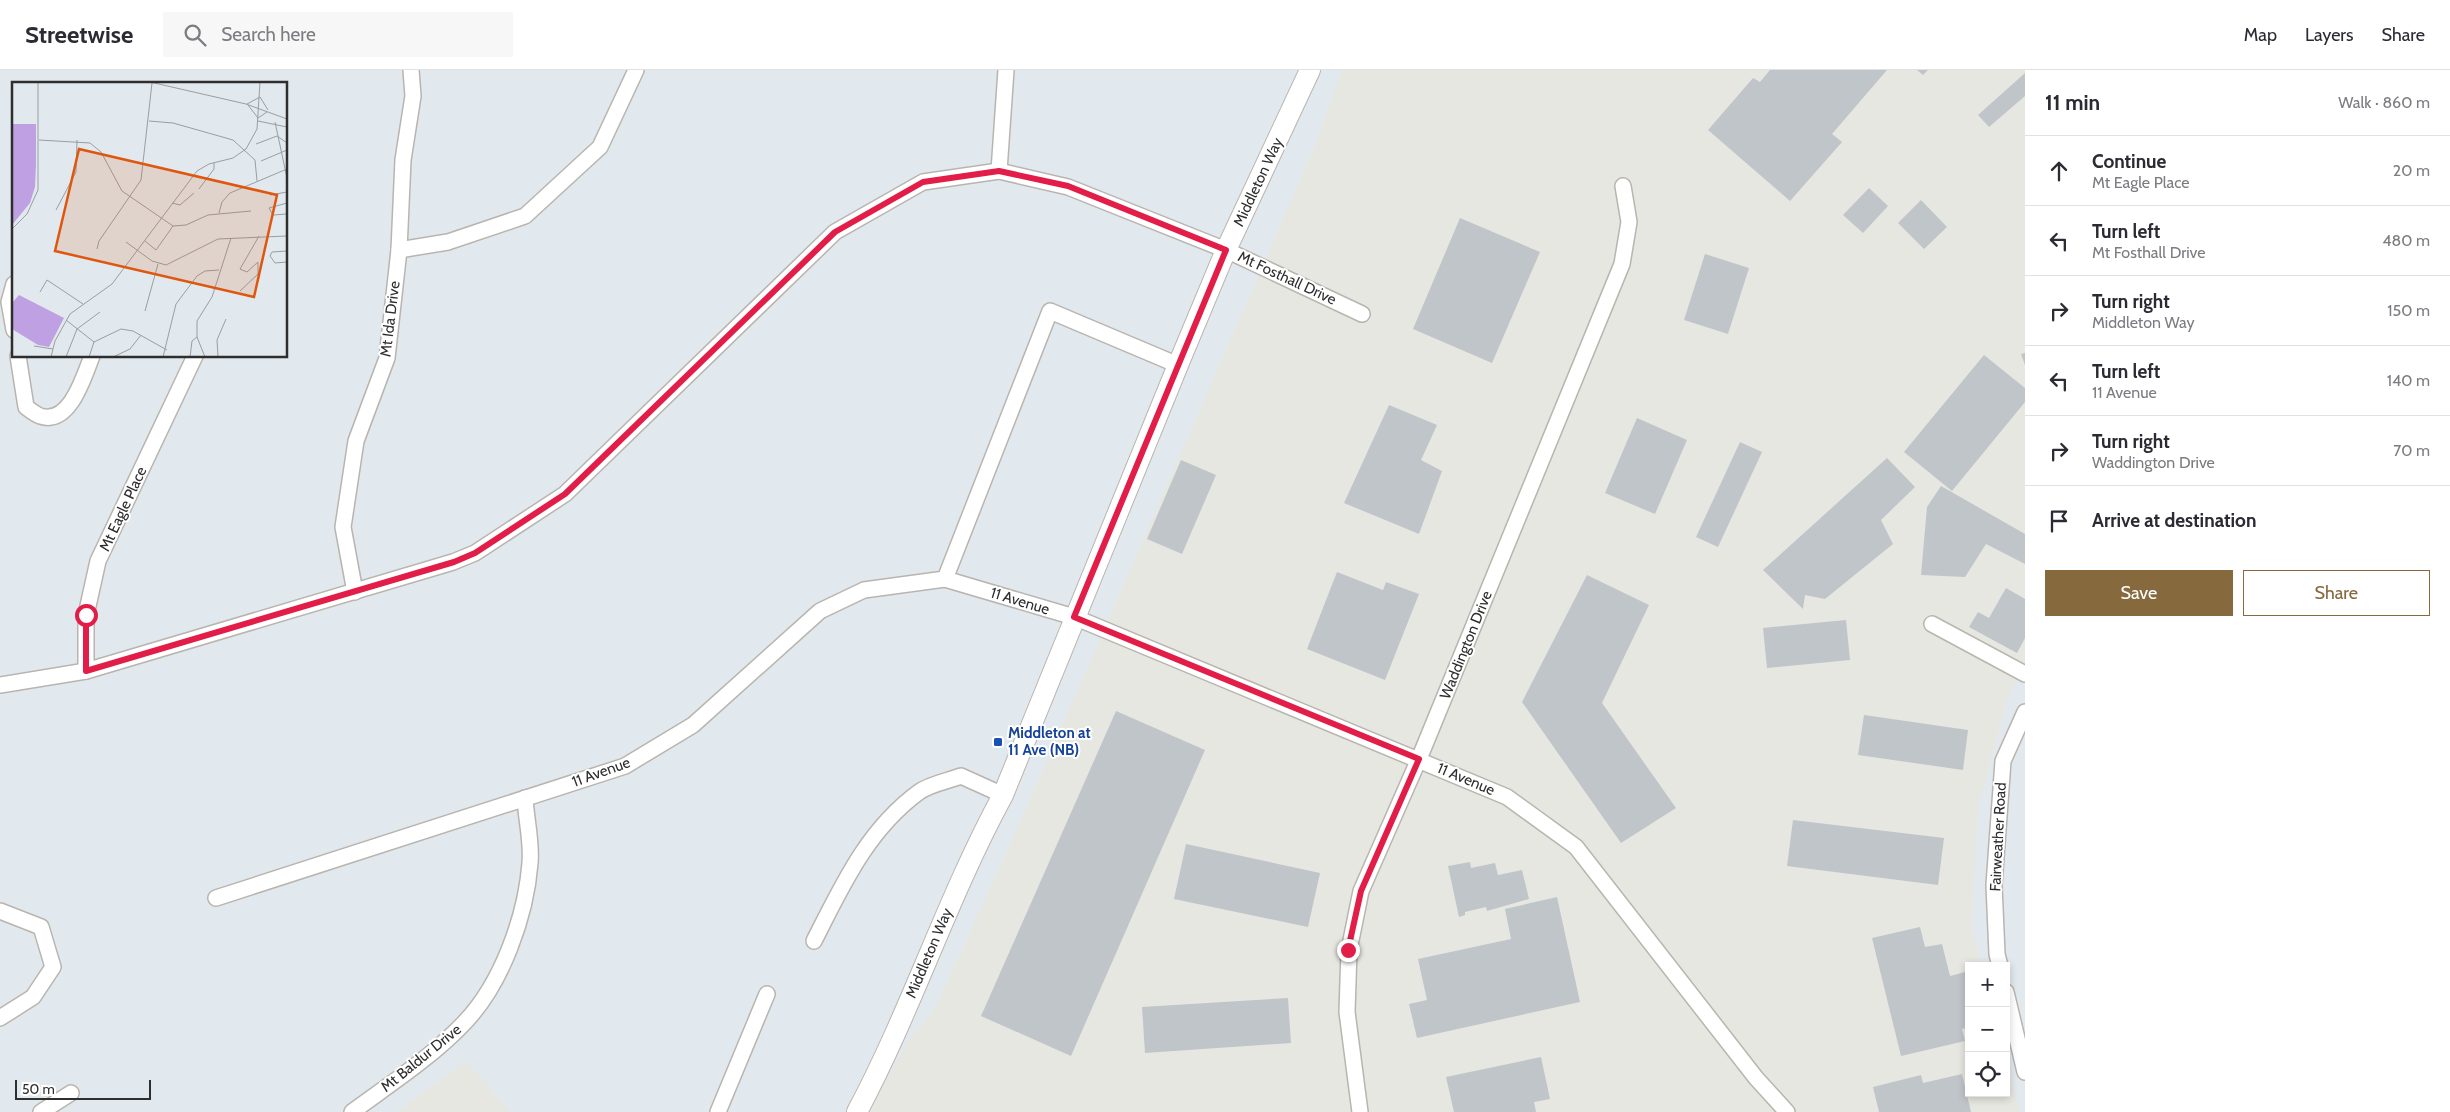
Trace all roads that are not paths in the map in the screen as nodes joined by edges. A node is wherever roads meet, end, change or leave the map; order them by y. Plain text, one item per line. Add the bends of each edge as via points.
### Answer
1 (411, 70) edge
2 (636, 70) edge
3 (1006, 70) edge
4 (1310, 70) edge
5 (999, 171) junction
6 (1623, 186) dead end
7 (399, 250) junction
8 (1226, 250) junction
9 (12, 291) edge
10 (1362, 314) dead end
11 (12, 319) edge
12 (18, 358) edge
13 (91, 358) edge
14 (194, 358) edge
15 (1178, 365) junction
16 (945, 579) junction
17 (355, 592) junction
18 (1074, 617) junction
19 (1932, 624) dead end
20 (86, 671) junction
21 (2025, 674) edge
22 (0, 685) edge
23 (2025, 712) edge
24 (1419, 759) junction
25 (1003, 795) junction
26 (524, 798) junction
27 (216, 898) dead end
28 (0, 911) edge
29 (814, 941) dead end
30 (1999, 962) edge
31 (767, 994) dead end
32 (2010, 1007) edge
33 (0, 1018) edge
34 (2025, 1072) edge
35 (71, 1093) dead end
36 (41, 1112) edge
37 (352, 1112) edge
38 (718, 1112) edge
39 (857, 1112) edge
40 (1360, 1112) edge
41 (1787, 1112) edge

1 - 7 street, Mt Ida Drive via 413,96 403,160
2 - 7 street via 600,147 525,216 448,242
3 - 5 street
4 - 8 street, Middleton Way
5 - 8 street, Mt Fosthall Drive via 1068,186
5 - 17 street, Mt Fosthall Drive via 923,182 835,232 565,494 475,553
6 - 24 street, Waddington Drive via 1629,222 1622,264
7 - 17 street, Mt Ida Drive via 387,358 356,441 343,527
8 - 10 street, Mt Fosthall Drive
8 - 15 street, Middleton Way
9 - 11 street via 9,302
12 - 13 street via 26,407 40,416 58,415 74,399
14 - 20 street, Mt Eagle Place via 98,561 86,615
15 - 16 street via 1050,311
15 - 18 street, Middleton Way
16 - 18 street, 11 Avenue
16 - 26 street, 11 Avenue via 864,590 820,611 693,725 624,766
17 - 20 street, Mt Fosthall Drive
18 - 24 street, 11 Avenue
18 - 25 street, Middleton Way
19 - 21 street
20 - 22 street, Mt Fosthall Drive
23 - 30 street, Fairweather Road via 2003,760 1994,885
24 - 40 street, Waddington Drive via 1361,891 1348,950 1347,1012
24 - 41 street, 11 Avenue via 1507,797 1576,847 1756,1078
25 - 29 street via 961,776 920,791 886,823 852,866
25 - 39 street, Middleton Way via 974,849 877,1074
26 - 27 street, 11 Avenue
26 - 37 street, Mt Baldur Drive via 531,862 520,921 494,982 466,1022 435,1051
28 - 33 street via 41,927 53,966 33,997
31 - 38 street
32 - 34 street
35 - 36 street

